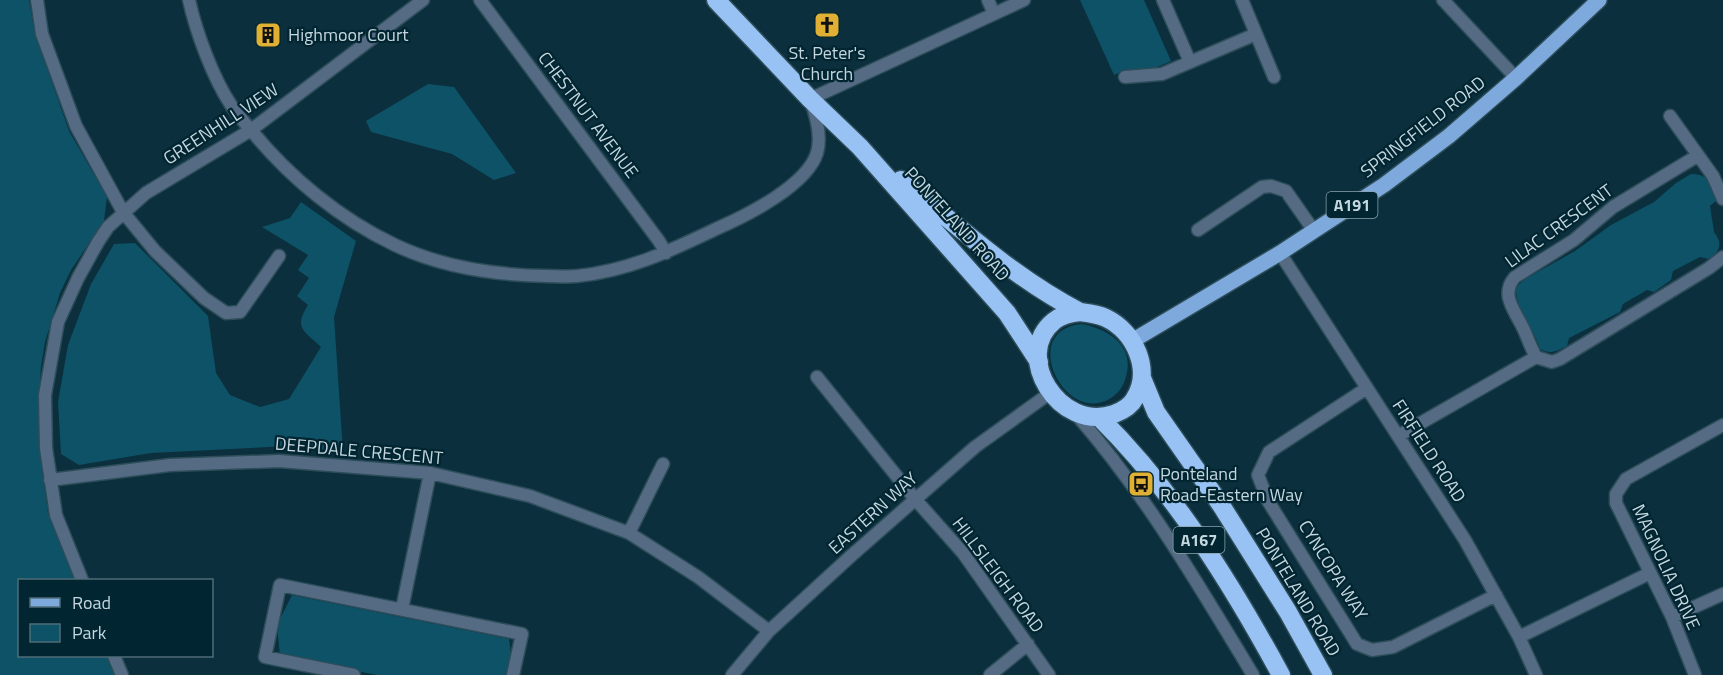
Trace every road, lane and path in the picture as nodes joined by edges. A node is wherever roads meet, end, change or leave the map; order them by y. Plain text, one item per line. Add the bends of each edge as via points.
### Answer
1 (37, 0) edge
2 (189, 0) edge
3 (423, 0) edge
4 (480, 0) edge
5 (716, 0) edge
6 (988, 0) edge
7 (1024, 0) edge
8 (1163, 0) edge
9 (1242, 0) edge
10 (1443, 0) edge
11 (1599, 0) edge
12 (994, 14) junction
13 (1256, 34) junction
14 (1190, 62) junction
15 (1125, 77) dead end
16 (1274, 77) dead end
17 (1516, 78) junction
18 (810, 99) junction
19 (1670, 116) dead end
20 (251, 130) junction
21 (860, 147) junction
22 (1698, 156) junction
23 (1723, 199) edge
24 (123, 212) junction
25 (1198, 230) dead end
26 (1314, 231) junction
27 (666, 253) junction
28 (1280, 253) junction
29 (279, 255) dead end
30 (1723, 257) edge
31 (1080, 312) junction
32 (1132, 341) junction
33 (1536, 357) junction
34 (1039, 362) junction
35 (817, 377) dead end
36 (1142, 378) junction
37 (1367, 388) junction
38 (1050, 393) junction
39 (1074, 412) junction
40 (1099, 417) junction
41 (1723, 425) edge
42 (1398, 436) junction
43 (663, 464) dead end
44 (430, 473) junction
45 (50, 480) junction
46 (915, 499) junction
47 (628, 533) junction
48 (1650, 573) junction
49 (82, 579) edge
50 (1723, 594) edge
51 (1496, 595) junction
52 (402, 609) junction
53 (1672, 617) junction
54 (769, 632) junction
55 (1519, 637) junction
56 (1028, 644) junction
57 (114, 657) edge
58 (123, 675) edge
59 (354, 675) edge
60 (513, 675) edge
61 (732, 675) edge
62 (990, 675) edge
63 (1049, 675) edge
64 (1253, 675) edge
65 (1281, 675) edge
66 (1323, 675) edge
67 (1536, 675) edge
68 (1695, 675) edge

1 - 24 street via 42,34 76,126
2 - 20 street via 217,78 231,105
3 - 20 street, GREENHILL VIEW
4 - 27 street, CHESTNUT AVENUE
5 - 18 highway, PONTELAND ROAD / A167
6 - 12 street
7 - 12 street
8 - 14 street
9 - 13 street
10 - 17 street
11 - 17 main road, SPRINGFIELD ROAD / A191
12 - 18 street
13 - 14 street
13 - 16 street
14 - 15 street via 1162,74
17 - 26 main road, SPRINGFIELD ROAD / A191 via 1449,136
18 - 21 highway, PONTELAND ROAD / A167
18 - 27 street via 817,118 818,151 811,166 788,188 743,217
19 - 22 street
20 - 24 street, GREENHILL VIEW via 146,193
20 - 27 street via 268,152 339,213 396,245 453,265 514,275 575,276 623,269
21 - 31 highway, PONTELAND ROAD / A167 via 1019,275
21 - 34 highway, PONTELAND ROAD / A167 via 1007,313
22 - 23 street
22 - 33 street, LILAC CRESCENT via 1613,207 1574,240 1510,283 1510,305
24 - 29 street via 163,259 226,313 240,312
24 - 45 street, GREENHILL VIEW via 98,242 58,322 45,395
25 - 26 street via 1271,186 1286,191
26 - 28 main road, SPRINGFIELD ROAD / A191
28 - 32 main road, SPRINGFIELD ROAD / A191
28 - 37 street, FIRFIELD ROAD
30 - 33 street via 1560,359 1552,362
31 - 32 highway, A167 via 1106,318 1122,328
31 - 34 highway, A167 via 1054,321 1042,336
32 - 36 highway, A167 via 1141,361
33 - 42 street
34 - 38 highway, A167
35 - 46 street, HILLSLEIGH ROAD
36 - 40 highway via 1134,402 1123,410
36 - 66 highway, PONTELAND ROAD / A167 via 1156,412 1227,515
37 - 42 street, FIRFIELD ROAD
37 - 51 street, CYNCOPA WAY via 1269,452 1258,475 1274,511 1363,648 1393,647
38 - 39 highway
38 - 46 street, EASTERN WAY via 975,447
39 - 40 highway
39 - 64 street via 1105,447 1178,550
40 - 65 highway, A167 via 1169,496
41 - 48 street, MAGNOLIA DRIVE via 1626,479 1619,487 1616,503
42 - 51 street, FIRFIELD ROAD
43 - 47 street
44 - 45 street, DEEPDALE CRESCENT via 279,460 170,465
44 - 47 street, DEEPDALE CRESCENT via 530,496
44 - 52 street
45 - 49 street, GREENHILL VIEW via 56,515
46 - 54 street, EASTERN WAY
46 - 56 street, HILLSLEIGH ROAD via 963,554
47 - 54 street, DEEPDALE CRESCENT via 698,577
48 - 53 street, MAGNOLIA DRIVE
48 - 55 street
50 - 53 street
51 - 55 street, FIRFIELD ROAD
52 - 59 street via 280,585 265,657
52 - 60 street via 522,633
53 - 68 street, MAGNOLIA DRIVE
54 - 61 street, EASTERN WAY
55 - 67 street, FIRFIELD ROAD
56 - 62 street
56 - 63 street, HILLSLEIGH ROAD
57 - 58 street

